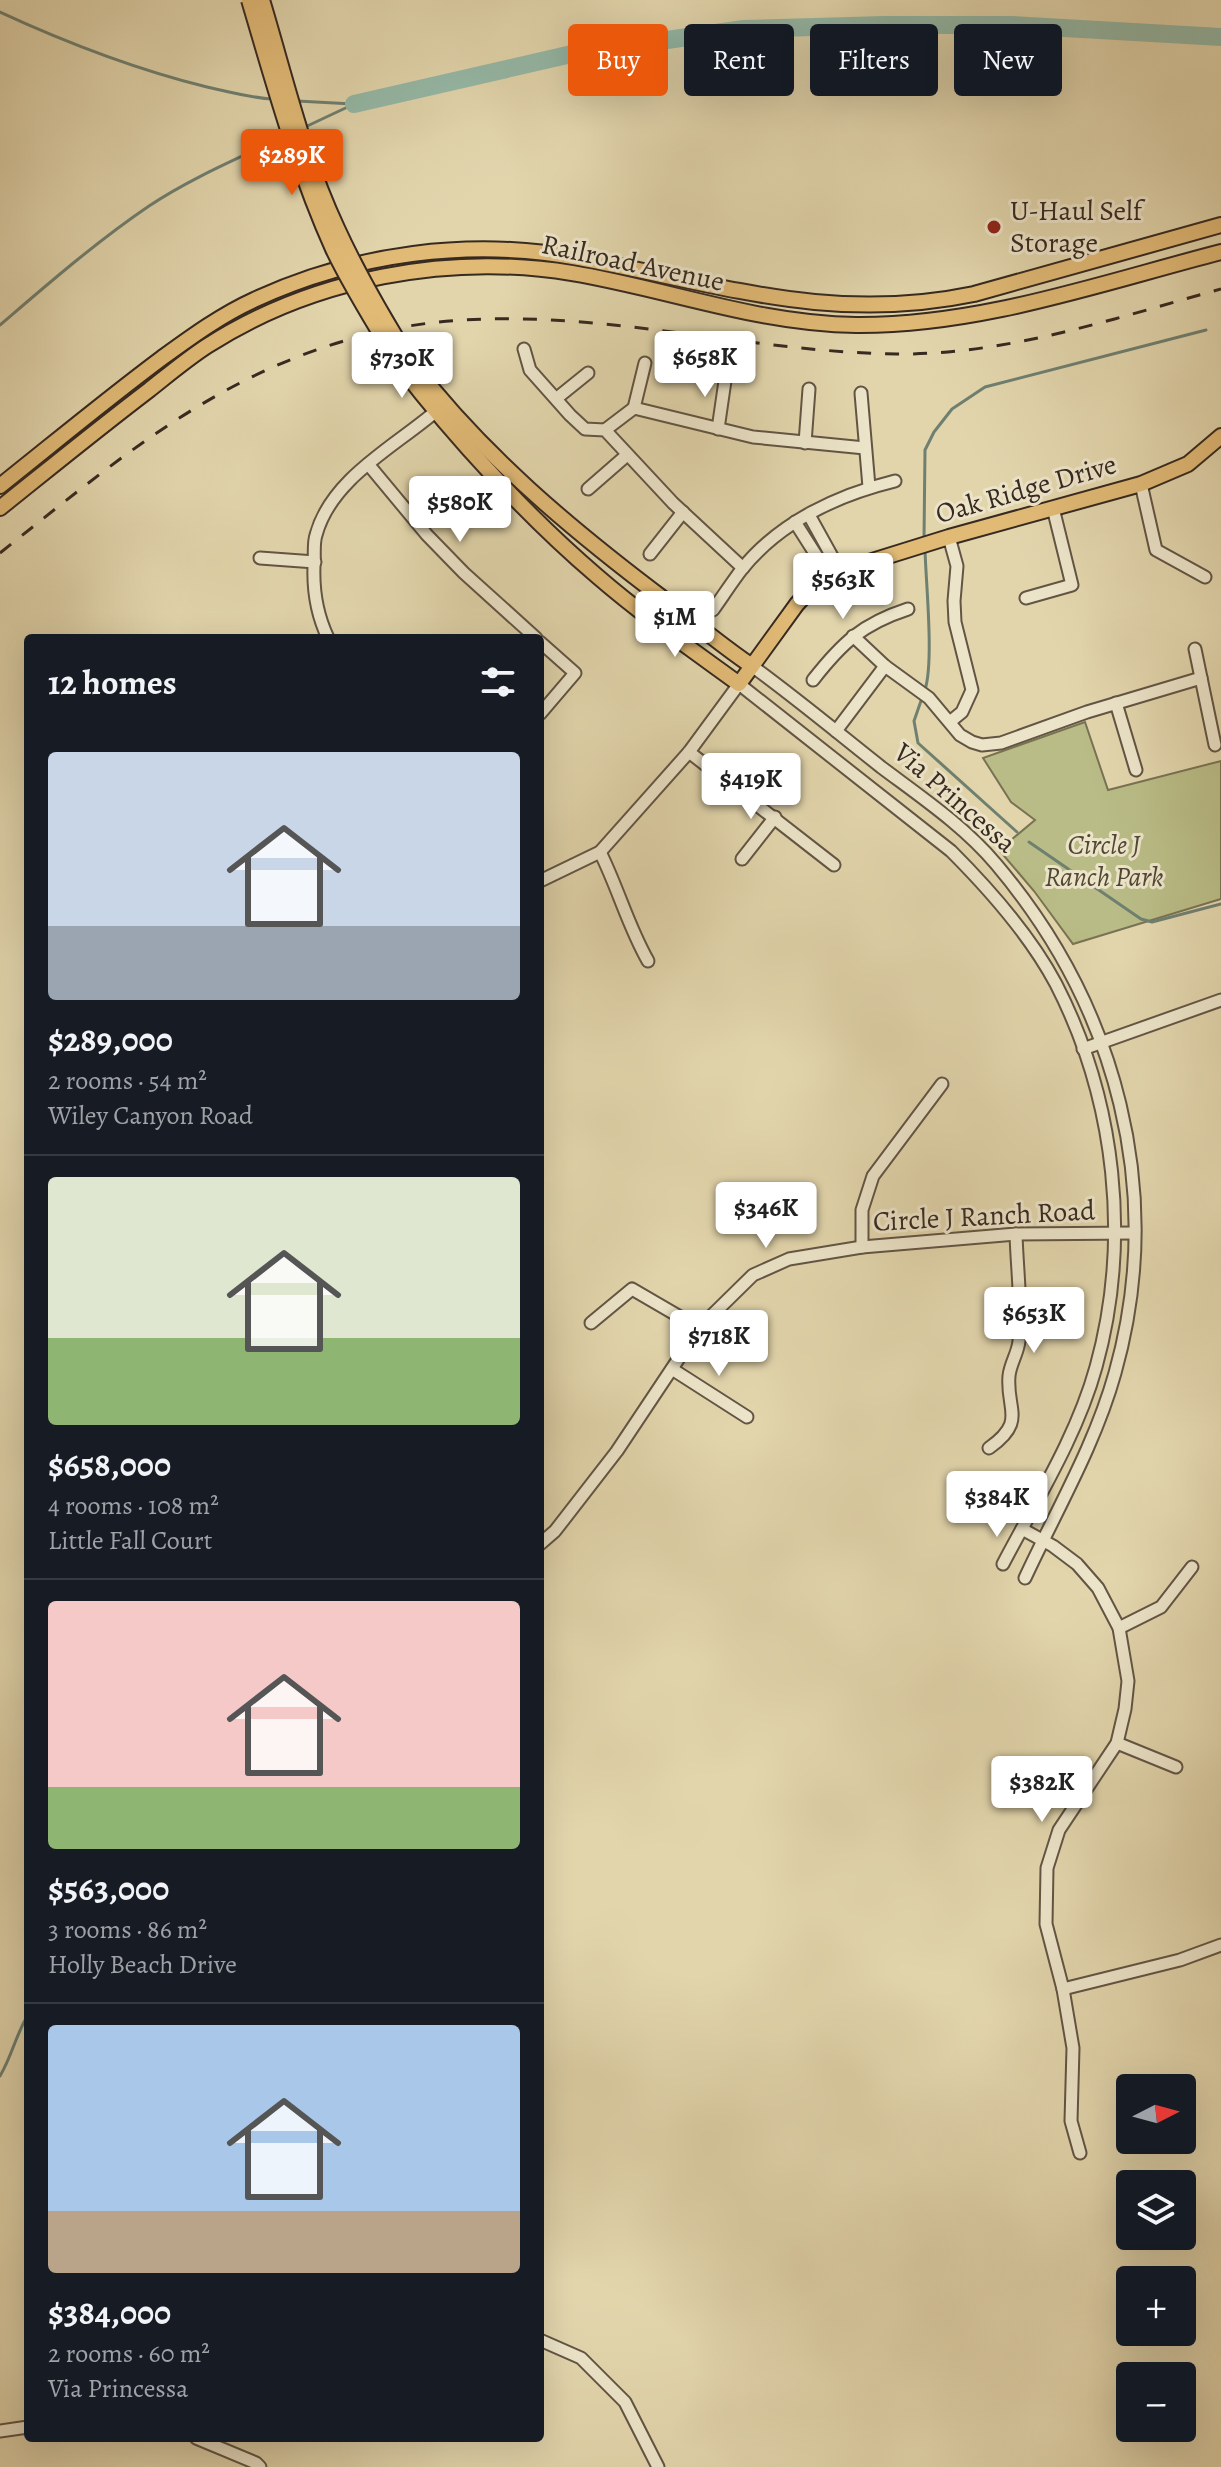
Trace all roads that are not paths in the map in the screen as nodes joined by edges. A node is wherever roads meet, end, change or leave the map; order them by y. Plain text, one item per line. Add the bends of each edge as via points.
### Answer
1 (249, 0) edge
2 (262, 0) edge
3 (1221, 225) edge
4 (1221, 252) edge
5 (524, 349) dead end
6 (645, 363) dead end
7 (406, 364) junction
8 (588, 373) dead end
9 (726, 374) dead end
10 (809, 389) dead end
11 (861, 393) dead end
12 (557, 398) junction
13 (437, 406) junction
14 (634, 408) junction
15 (718, 429) junction
16 (605, 430) junction
17 (1221, 436) edge
18 (805, 443) junction
19 (865, 448) junction
20 (627, 455) junction
21 (368, 464) junction
22 (895, 481) dead end
23 (1141, 484) junction
24 (0, 486) edge
25 (869, 487) junction
26 (588, 489) dead end
27 (0, 508) edge
28 (1053, 508) junction
29 (683, 512) junction
30 (809, 515) junction
31 (795, 522) junction
32 (949, 537) junction
33 (650, 554) dead end
34 (260, 558) dead end
35 (315, 562) junction
36 (743, 568) junction
37 (835, 574) junction
38 (1205, 577) dead end
39 (1026, 598) dead end
40 (908, 609) dead end
41 (713, 610) dead end
42 (326, 634) edge
43 (531, 634) edge
44 (853, 636) junction
45 (544, 645) edge
46 (1195, 649) dead end
47 (752, 666) junction
48 (885, 666) junction
49 (1201, 678) junction
50 (813, 680) dead end
51 (739, 684) junction
52 (1116, 703) junction
53 (544, 709) edge
54 (951, 721) junction
55 (836, 731) junction
56 (1215, 745) dead end
57 (689, 752) junction
58 (1136, 770) dead end
59 (775, 817) junction
60 (600, 852) junction
61 (742, 859) dead end
62 (834, 865) dead end
63 (544, 879) edge
64 (648, 961) dead end
65 (1221, 1000) edge
66 (1103, 1042) junction
67 (1083, 1049) junction
68 (942, 1084) dead end
69 (1115, 1233) junction
70 (1134, 1233) junction
71 (1016, 1234) junction
72 (862, 1247) junction
73 (591, 1323) dead end
74 (699, 1328) junction
75 (672, 1369) junction
76 (747, 1417) dead end
77 (989, 1448) dead end
78 (1022, 1529) junction
79 (1042, 1540) junction
80 (544, 1541) edge
81 (1003, 1564) dead end
82 (1192, 1567) dead end
83 (1025, 1578) dead end
84 (1119, 1628) junction
85 (1117, 1743) junction
86 (1176, 1767) dead end
87 (1221, 1945) edge
88 (1063, 1989) junction
89 (1080, 2153) dead end
90 (544, 2342) edge
91 (24, 2428) edge
92 (0, 2431) edge
93 (206, 2442) edge
94 (260, 2467) edge
95 (658, 2467) edge

1 - 7 main road, bridge via 313,201 335,252
2 - 7 main road, bridge via 336,227
3 - 24 main road, Railroad Avenue via 974,294 891,305 826,305 753,296 519,249 459,248 401,255 315,277 198,332
4 - 27 main road, Railroad Avenue via 976,315 870,324 767,318 523,267 428,270 375,278 307,296 206,347
5 - 12 street via 530,370
6 - 14 street
7 - 13 main road
8 - 12 street
9 - 15 street
10 - 18 street
11 - 19 street
12 - 16 street via 585,429
13 - 21 street
13 - 47 main road, Via Princessa via 594,546
13 - 51 main road, Via Princessa via 541,524 589,569
14 - 15 street
14 - 16 street
15 - 18 street
16 - 20 street
17 - 23 main road, Oak Ridge Drive via 1188,464
18 - 19 street
19 - 25 street
20 - 26 street
20 - 29 street
21 - 35 street via 327,512 316,536
21 - 43 street via 427,535
22 - 25 street
23 - 28 main road, Oak Ridge Drive
23 - 38 street via 1156,550
25 - 30 street
28 - 32 main road, Oak Ridge Drive
28 - 39 street via 1072,585
29 - 33 street
29 - 36 street
30 - 31 street
30 - 37 street
31 - 36 street
31 - 37 street
32 - 37 main road, Oak Ridge Drive
32 - 54 street via 957,566 955,622 972,690 962,712
34 - 35 street
35 - 42 street via 313,589
36 - 41 street
37 - 47 main road, Oak Ridge Drive via 797,604
40 - 44 street via 880,618
44 - 48 street
44 - 50 street
45 - 53 street via 575,673
46 - 49 street
47 - 51 main road, Oak Ridge Drive
47 - 55 street, Via Princessa
48 - 54 street
48 - 55 street
49 - 52 street
49 - 56 street
51 - 57 street, Oak Ridge Drive
51 - 67 street, Via Princessa via 918,823 979,879 1055,984
52 - 54 street via 1001,743 972,742
52 - 58 street
55 - 66 street, Via Princessa via 995,863 1063,957
57 - 59 street
57 - 60 street, Oak Ridge Drive
59 - 61 street
59 - 62 street
60 - 63 street, Oak Ridge Drive
60 - 64 street
65 - 66 street
66 - 67 street
66 - 70 street, Via Princessa via 1130,1155
67 - 69 street, Via Princessa via 1107,1139
68 - 72 street via 873,1176 862,1210
69 - 70 street, Circle J Ranch Road
69 - 71 street, Circle J Ranch Road
69 - 78 street, Via Princessa via 1107,1322 1095,1370
70 - 79 street, Via Princessa via 1124,1336 1114,1376
71 - 72 street, Circle J Ranch Road
71 - 77 street via 1019,1342 1009,1376 1012,1421 1003,1438
72 - 74 street, Circle J Ranch Road via 789,1259 753,1275
73 - 74 street via 632,1289
74 - 75 street, Circle J Ranch Road
75 - 76 street
75 - 80 street, Circle J Ranch Road via 617,1451
78 - 79 street
78 - 81 street, Via Princessa
79 - 83 street, Via Princessa
79 - 84 street via 1077,1564 1098,1588
82 - 84 street via 1161,1607
84 - 85 street via 1128,1681
85 - 86 street
85 - 88 street via 1059,1830 1047,1868 1046,1924
87 - 88 street
88 - 89 street via 1073,2048 1071,2121
90 - 95 street via 581,2358 625,2402
91 - 92 street
93 - 94 street

